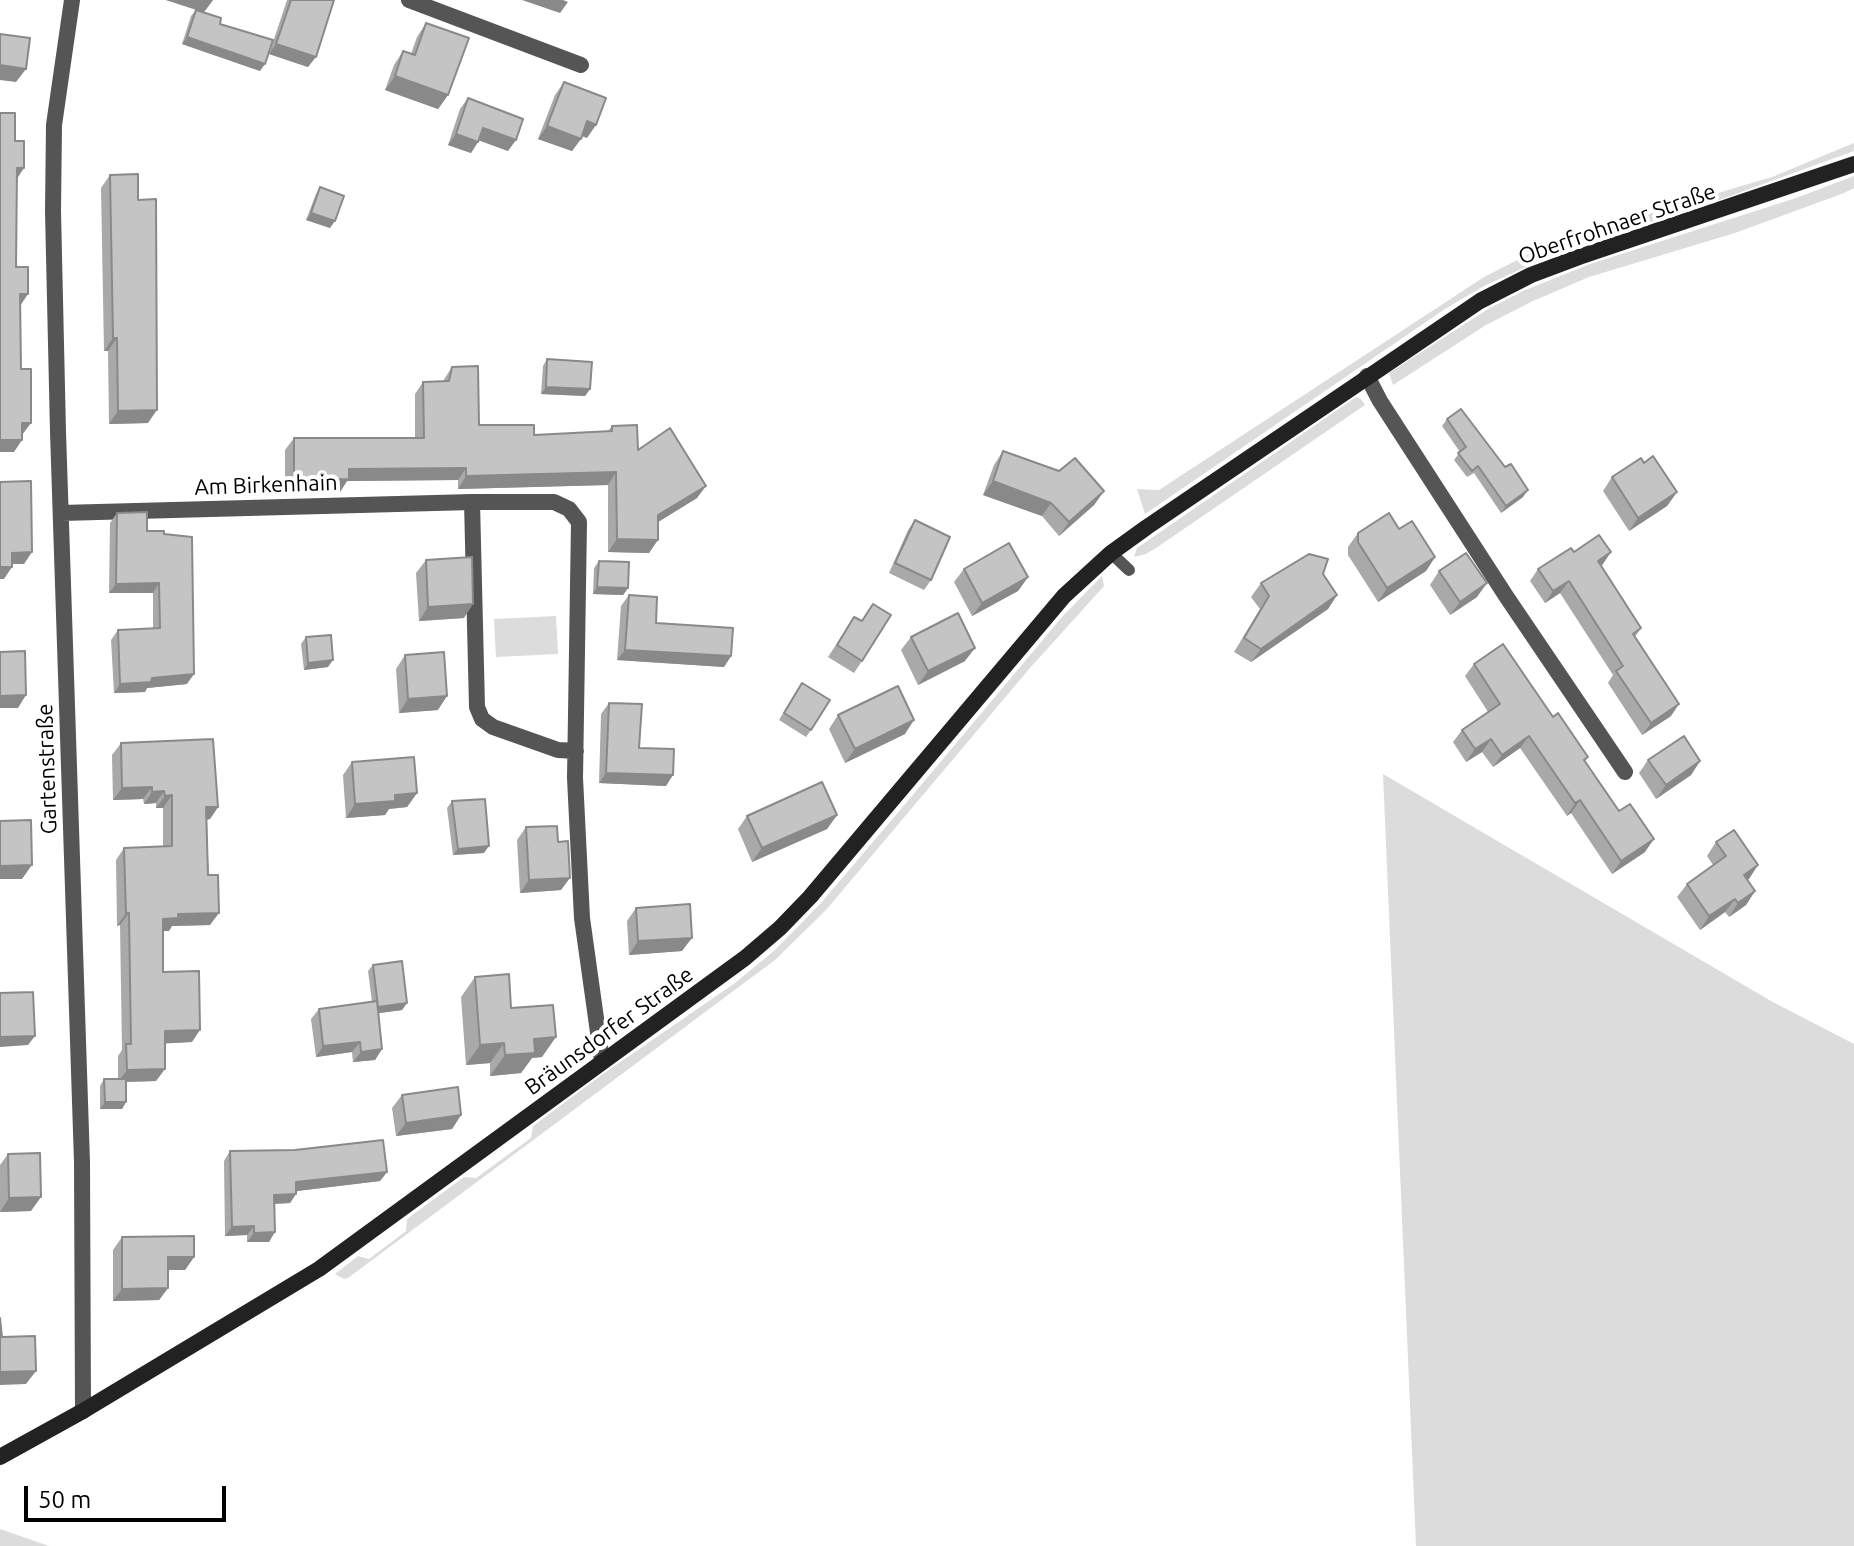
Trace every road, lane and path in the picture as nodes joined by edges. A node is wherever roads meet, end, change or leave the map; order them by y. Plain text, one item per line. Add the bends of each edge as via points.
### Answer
1 (72, 0) edge
2 (409, 0) edge
3 (581, 65) dead end
4 (1854, 164) edge
5 (1367, 376) junction
6 (472, 502) junction
7 (61, 513) junction
8 (1147, 527) joint
9 (1111, 553) junction
10 (1129, 570) dead end
11 (576, 751) junction
12 (1625, 772) dead end
13 (602, 1061) junction
14 (83, 1411) junction
15 (0, 1457) edge

1 - 7 street, Gartenstraße via 54,125
2 - 3 street
4 - 5 street, Oberfrohnaer Straße via 1531,275 1480,301
5 - 8 street, Oberfrohnaer Straße
5 - 12 street
6 - 7 street, Am Birkenhain
6 - 11 street via 477,707 482,719 558,750
6 - 11 street, Am Birkenhain via 554,502 579,522
7 - 14 street, Gartenstraße via 82,1162
8 - 9 street, Bräunsdorfer Straße
9 - 10 lane
9 - 13 street, Bräunsdorfer Straße via 1064,596 780,928
11 - 13 street, Am Birkenhain via 582,918
13 - 14 street, Bräunsdorfer Straße via 319,1269
14 - 15 street, Bräunsdorfer Straße

